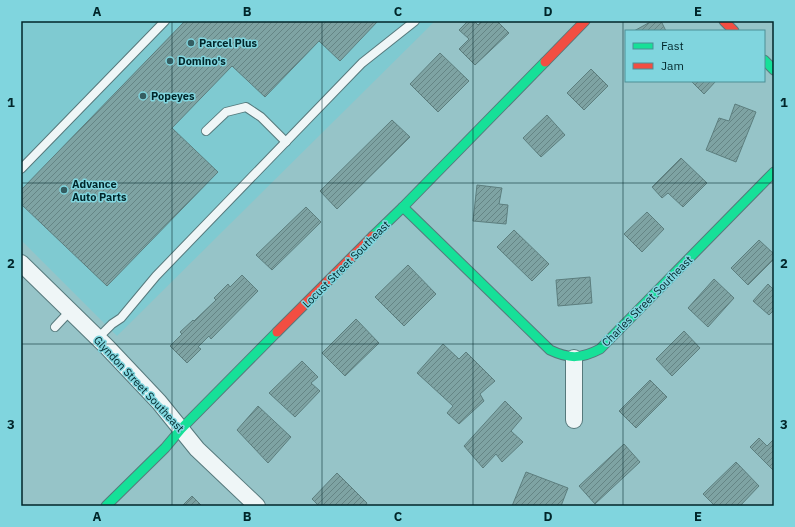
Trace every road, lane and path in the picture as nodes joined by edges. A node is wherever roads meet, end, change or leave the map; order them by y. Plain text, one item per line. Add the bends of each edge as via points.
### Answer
1 (165, 21) edge
2 (415, 21) edge
3 (585, 21) edge
4 (724, 21) edge
5 (733, 30) edge
6 (765, 61) edge
7 (774, 70) edge
8 (206, 131) dead end
9 (286, 142) junction
10 (21, 169) edge
11 (774, 172) edge
12 (403, 207) junction
13 (21, 263) edge
14 (70, 311) junction
15 (55, 327) dead end
16 (98, 338) junction
17 (574, 358) junction
18 (574, 420) dead end
19 (181, 429) junction
20 (106, 506) edge
21 (257, 506) edge

1 - 10 lane
2 - 9 lane via 362,63
3 - 12 street, Locust Street Southeast
4 - 5 street
6 - 7 street
8 - 9 lane via 226,112 246,107
9 - 16 lane via 156,276 121,318
11 - 17 street, Charles Street Southeast via 600,349
12 - 17 street via 550,350
12 - 19 street, Locust Street Southeast
13 - 14 street, Glyndon Street Southeast
14 - 15 lane
14 - 16 street, Glyndon Street Southeast
16 - 19 street, Glyndon Street Southeast
17 - 18 street
19 - 20 street, Locust Street Southeast
19 - 21 street, Glyndon Street Southeast

